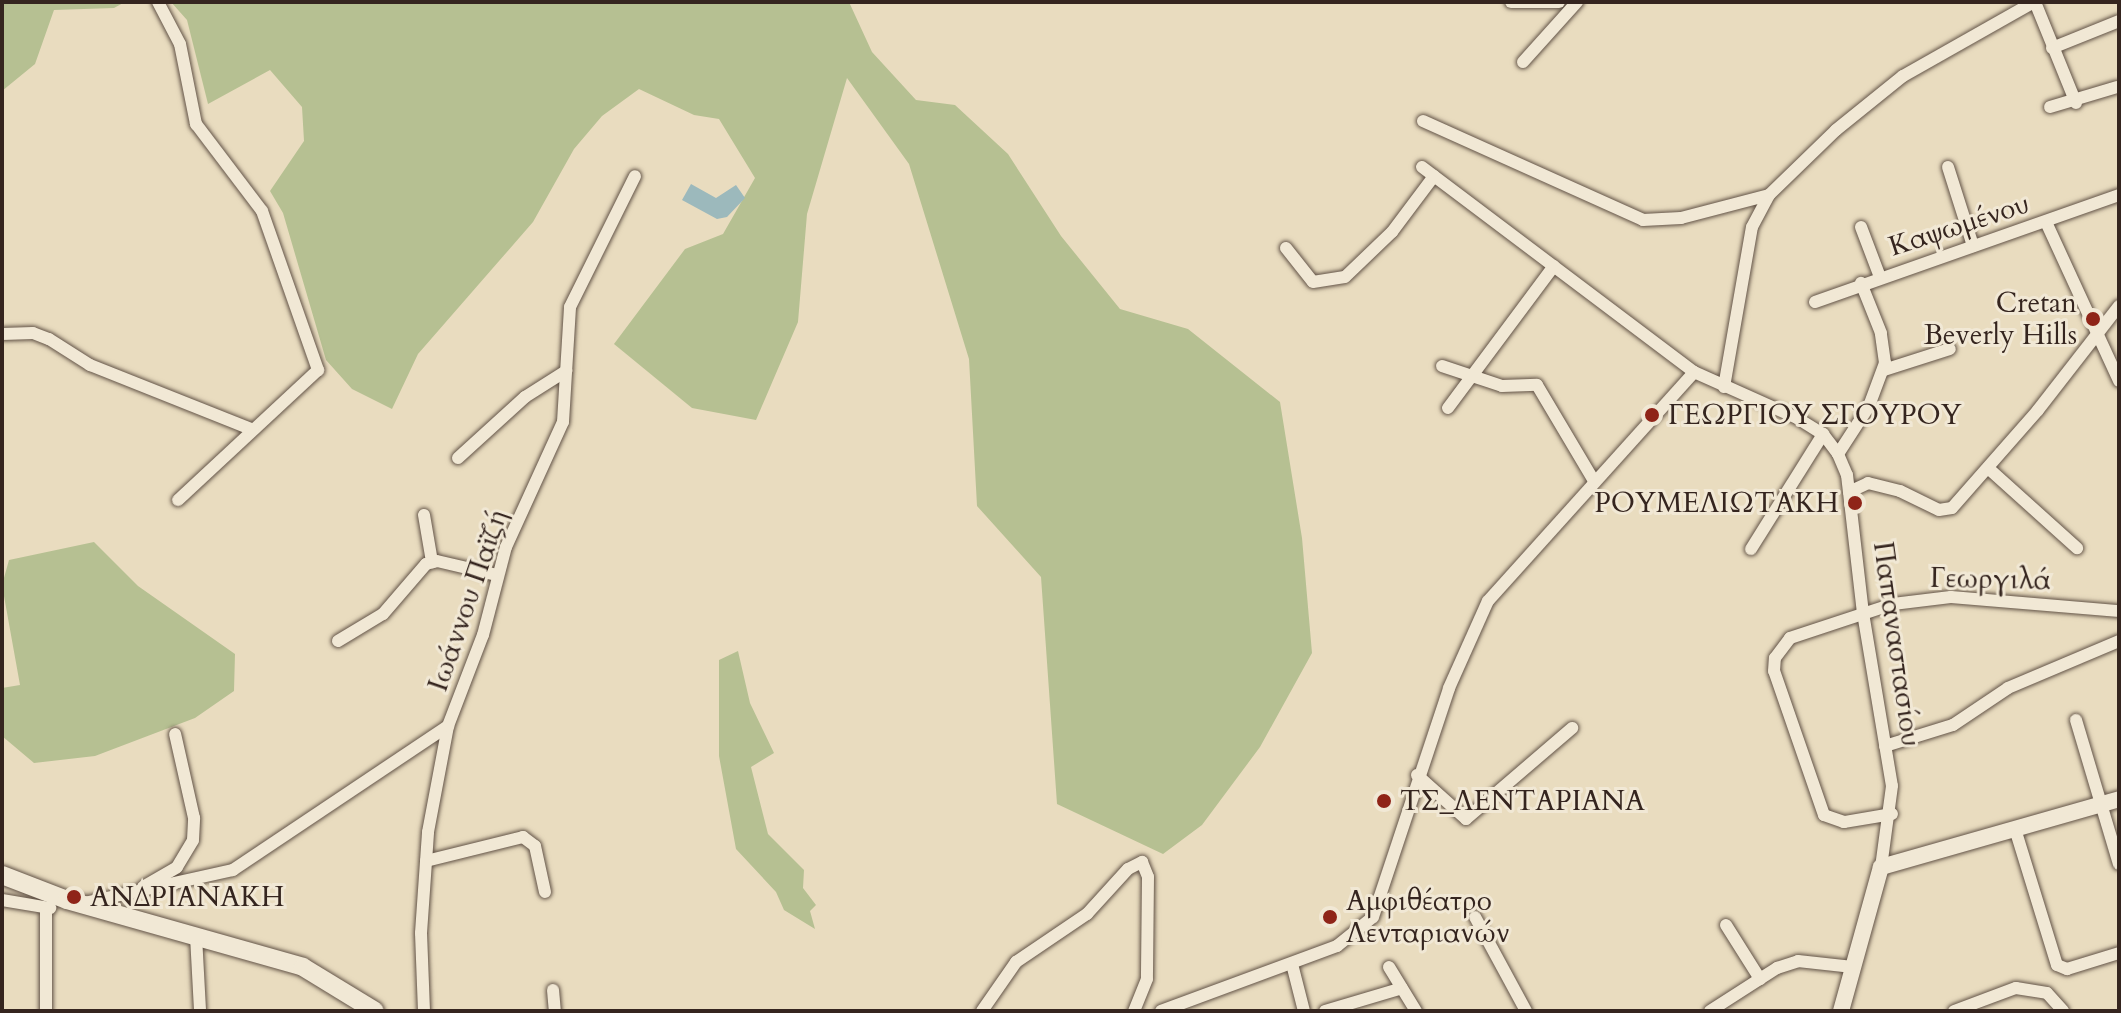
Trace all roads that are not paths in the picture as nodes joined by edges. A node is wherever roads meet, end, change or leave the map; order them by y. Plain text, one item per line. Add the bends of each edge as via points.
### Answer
1 (158, 2) edge
2 (1511, 2) edge
3 (1559, 2) edge
4 (1577, 2) edge
5 (2035, 2) edge
6 (2119, 21) edge
7 (2052, 48) junction
8 (1523, 62) dead end
9 (2117, 87) edge
10 (2076, 103) junction
11 (2050, 107) dead end
12 (1423, 121) dead end
13 (1422, 167) dead end
14 (1948, 167) dead end
15 (635, 176) dead end
16 (1434, 176) junction
17 (1769, 195) junction
18 (2119, 195) edge
19 (2046, 222) junction
20 (1861, 227) dead end
21 (1973, 246) junction
22 (1286, 248) dead end
23 (1554, 266) junction
24 (1880, 277) junction
25 (1861, 283) junction
26 (1815, 302) dead end
27 (2119, 306) edge
28 (2, 334) edge
29 (2097, 336) junction
30 (1950, 349) dead end
31 (1442, 366) dead end
32 (1884, 370) junction
33 (566, 371) junction
34 (1694, 372) junction
35 (1475, 375) junction
36 (2119, 381) edge
37 (1724, 387) junction
38 (1448, 408) dead end
39 (253, 430) junction
40 (1823, 434) junction
41 (1838, 454) junction
42 (458, 458) dead end
43 (1988, 468) junction
44 (1594, 481) junction
45 (1849, 492) junction
46 (178, 500) dead end
47 (424, 515) dead end
48 (2077, 548) dead end
49 (1751, 549) dead end
50 (432, 562) junction
51 (497, 575) junction
52 (2119, 611) edge
53 (1863, 613) junction
54 (338, 641) dead end
55 (2119, 641) edge
56 (2076, 720) dead end
57 (448, 726) junction
58 (1572, 728) dead end
59 (175, 734) dead end
60 (1885, 746) junction
61 (1417, 775) junction
62 (2119, 799) edge
63 (2100, 805) junction
64 (1892, 814) junction
65 (2016, 832) junction
66 (426, 861) junction
67 (2119, 864) edge
68 (1881, 867) junction
69 (2, 875) edge
70 (545, 892) dead end
71 (121, 895) junction
72 (2, 900) edge
73 (75, 902) junction
74 (46, 909) junction
75 (1475, 917) dead end
76 (1726, 925) dead end
77 (196, 936) junction
78 (2119, 953) edge
79 (1292, 964) junction
80 (1389, 967) dead end
81 (1853, 967) junction
82 (1760, 979) junction
83 (1402, 988) junction
84 (553, 990) dead end
85 (1976, 1007) edge
86 (46, 1011) edge
87 (200, 1011) edge
88 (375, 1011) edge
89 (421, 1011) edge
90 (555, 1011) edge
91 (982, 1011) edge
92 (1134, 1011) edge
93 (1161, 1011) edge
94 (1304, 1011) edge
95 (1325, 1011) edge
96 (1416, 1011) edge
97 (1526, 1011) edge
98 (1710, 1011) edge
99 (1841, 1011) edge
100 (1954, 1011) edge
101 (2063, 1011) edge

1 - 39 street via 180,44 196,124 266,218 318,370
2 - 3 street
4 - 8 street
5 - 7 street
5 - 17 street via 1903,76 1836,130
6 - 7 street
7 - 10 street
9 - 10 street
10 - 11 street
12 - 17 street via 1643,220 1681,218
13 - 16 street, Παπαναστασίου
14 - 21 street
15 - 33 street, Ιωάννου Παϊζή via 574,297
16 - 22 street via 1392,232 1345,277 1313,282
16 - 23 street, Παπαναστασίου
17 - 37 street via 1752,227
18 - 19 street, Καψωμένου
19 - 21 street, Καψωμένου
19 - 29 street
20 - 24 street
21 - 24 street, Καψωμένου
23 - 34 street, Παπαναστασίου
23 - 35 street
24 - 25 street, Καψωμένου
25 - 26 street, Καψωμένου
25 - 32 street via 1881,333
27 - 29 street
28 - 39 street via 33,333 49,339 90,365
29 - 36 street
29 - 43 street
30 - 32 street
31 - 35 street
32 - 41 street via 1869,406
33 - 42 street via 525,397
33 - 51 street, Ιωάννου Παϊζή via 559,435
34 - 37 street, Παπαναστασίου
34 - 44 street
35 - 38 street
35 - 44 street via 1502,386 1537,385
37 - 40 street, Παπαναστασίου via 1765,401
39 - 46 street
40 - 41 street, Παπαναστασίου
40 - 49 street
41 - 45 street, Παπαναστασίου
43 - 45 street via 1957,504 1939,510 1868,483
43 - 48 street
44 - 61 street via 1488,601
45 - 53 street, Παπαναστασίου
47 - 50 street
50 - 51 street
50 - 54 street via 383,614
51 - 57 street, Ιωάννου Παϊζή via 483,635
52 - 53 street, Γεωργιλά via 1972,597 1893,604
53 - 60 street, Παπαναστασίου
53 - 64 street, Γεωργιλά via 1790,638 1775,658 1774,671 1824,815 1844,822
55 - 60 street via 2008,688 1953,725
56 - 63 street
57 - 66 street, Ιωάννου Παϊζή
57 - 71 street via 233,870
58 - 61 street via 1466,819
59 - 71 street via 194,818 193,840 177,867
60 - 64 street, Παπαναστασίου
61 - 79 street via 1373,917 1337,946
62 - 63 street
63 - 65 street
63 - 67 street
64 - 68 street, Παπαναστασίου
65 - 68 street
65 - 78 street via 2057,965 2067,969
66 - 70 street via 523,837 535,846
66 - 89 street, Ιωάννου Παϊζή
68 - 81 street, Παπαναστασίου
69 - 73 main road
71 - 73 street
72 - 74 street
73 - 74 street
73 - 77 main road
74 - 86 street
75 - 97 street
76 - 82 street
77 - 87 street
77 - 88 main road via 303,967
79 - 93 street
79 - 94 street
80 - 83 street
81 - 82 street via 1798,961
81 - 99 street, Παπαναστασίου
82 - 98 street
83 - 95 street
83 - 96 street
84 - 90 street
85 - 100 street
85 - 101 street via 2016,988 2036,988
91 - 92 street via 1016,962 1087,914 1128,869 1142,862 1148,877 1147,979

